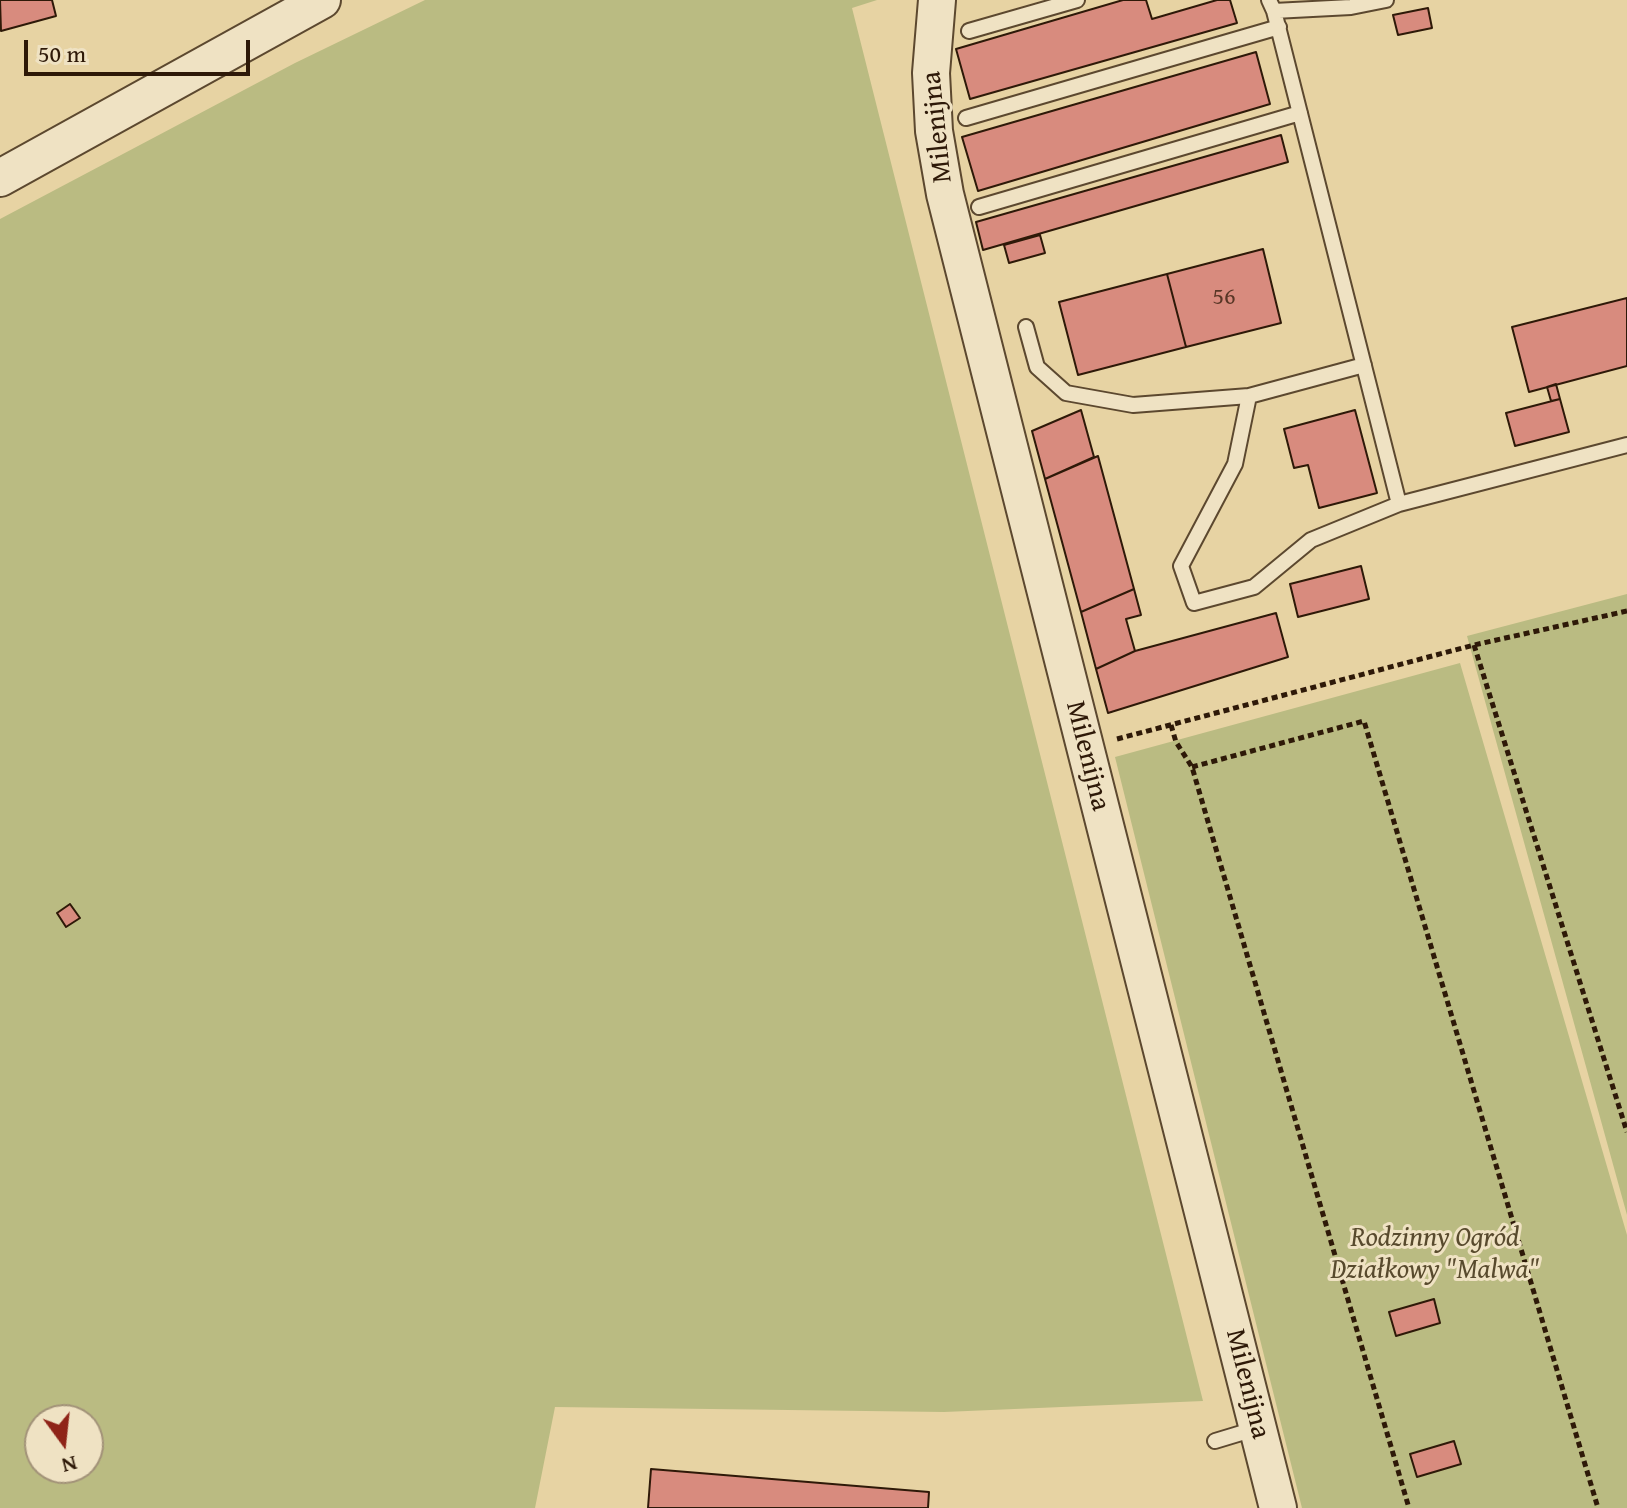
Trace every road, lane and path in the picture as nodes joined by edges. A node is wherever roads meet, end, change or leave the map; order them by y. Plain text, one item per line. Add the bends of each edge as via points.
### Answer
1 (322, 0) edge
2 (937, 0) edge
3 (1077, 0) edge
4 (1386, 0) edge
5 (1272, 6) edge
6 (1279, 27) junction
7 (969, 31) dead end
8 (1300, 113) junction
9 (966, 118) dead end
10 (0, 178) edge
11 (979, 207) dead end
12 (1026, 327) dead end
13 (1364, 365) junction
14 (1249, 396) junction
15 (1627, 445) edge
16 (1399, 504) junction
17 (1627, 611) edge
18 (1474, 645) junction
19 (1171, 725) junction
20 (1085, 748) junction
21 (1192, 767) junction
22 (1627, 1132) edge
23 (1258, 1428) junction
24 (1215, 1441) dead end
25 (1278, 1508) edge
26 (1409, 1508) edge
27 (1598, 1508) edge

1 - 10 street
2 - 20 street, Milenijna via 931,73 945,194
3 - 7 lane
4 - 5 lane via 1351,7
5 - 6 lane
6 - 8 lane
6 - 9 lane
8 - 11 lane
8 - 13 lane
12 - 14 lane via 1037,367 1066,393 1133,405
13 - 14 lane
13 - 16 lane
14 - 16 lane via 1235,464 1181,566 1194,603 1254,587 1311,540
15 - 16 lane
17 - 18 path
18 - 19 path
18 - 22 path
19 - 20 path
19 - 21 path
20 - 23 street, Milenijna
21 - 26 path
21 - 27 path via 1364,721
23 - 24 lane
23 - 25 street, Milenijna

